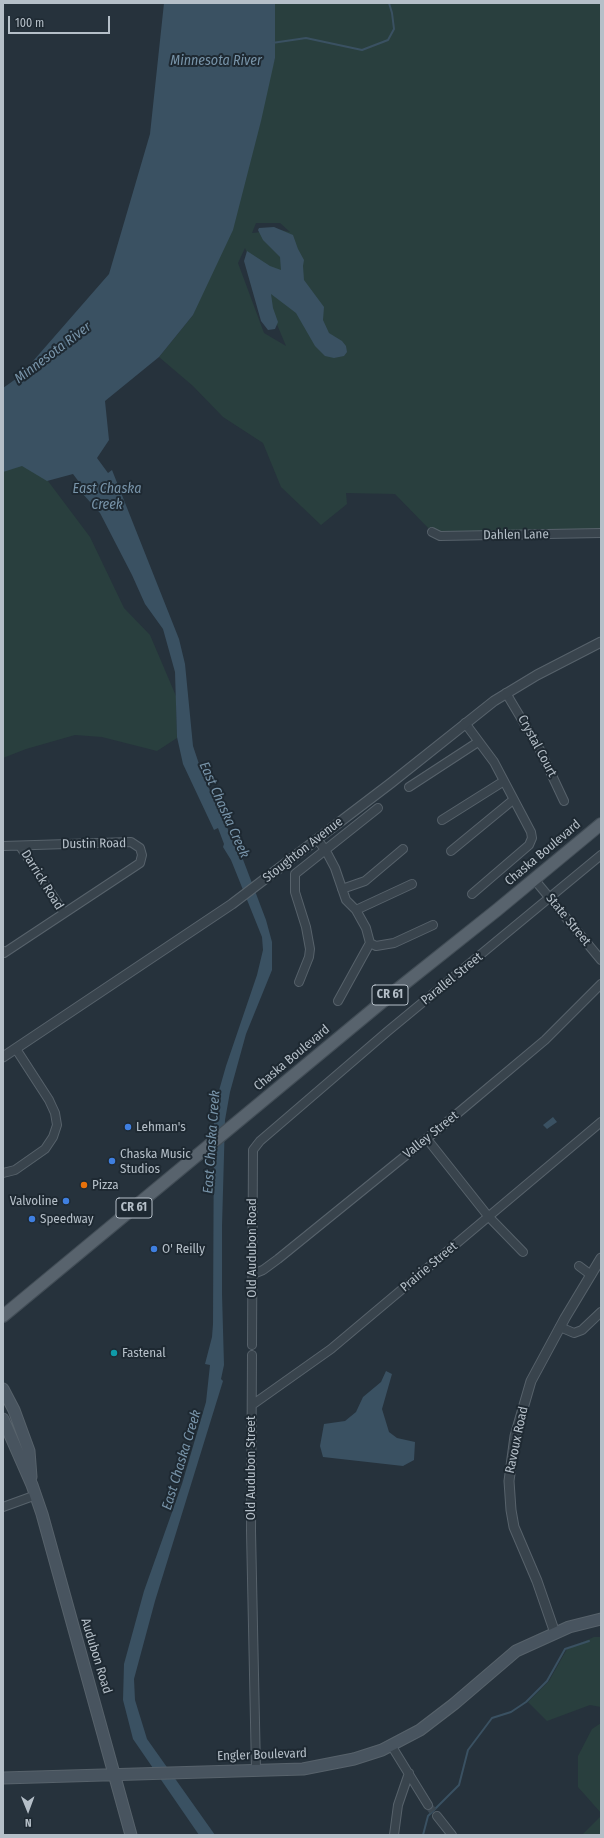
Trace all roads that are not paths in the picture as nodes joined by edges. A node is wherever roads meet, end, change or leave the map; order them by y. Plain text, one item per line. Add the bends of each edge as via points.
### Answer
1 (432, 532) dead end
2 (601, 533) edge
3 (601, 642) edge
4 (506, 693) junction
5 (465, 723) junction
6 (478, 742) junction
7 (504, 781) junction
8 (409, 787) dead end
9 (513, 800) junction
10 (564, 801) dead end
11 (378, 808) dead end
12 (442, 820) dead end
13 (601, 824) edge
14 (317, 839) junction
15 (3, 846) edge
16 (20, 846) junction
17 (403, 849) dead end
18 (451, 850) dead end
19 (326, 851) junction
20 (601, 855) edge
21 (534, 879) junction
22 (412, 884) dead end
23 (342, 889) junction
24 (472, 894) dead end
25 (550, 898) junction
26 (356, 910) junction
27 (64, 914) junction
28 (432, 925) dead end
29 (370, 943) junction
30 (3, 951) edge
31 (601, 960) edge
32 (299, 982) dead end
33 (601, 984) edge
34 (338, 1001) dead end
35 (16, 1049) junction
36 (3, 1057) edge
37 (601, 1122) edge
38 (427, 1139) junction
39 (253, 1150) joint
40 (3, 1173) edge
41 (488, 1216) junction
42 (523, 1252) dead end
43 (601, 1258) edge
44 (580, 1266) dead end
45 (253, 1274) junction
46 (591, 1275) junction
47 (38, 1287) junction
48 (3, 1309) edge
49 (601, 1312) edge
50 (3, 1316) edge
51 (560, 1327) junction
52 (252, 1345) dead end
53 (252, 1355) dead end
54 (3, 1389) edge
55 (252, 1405) junction
56 (3, 1419) edge
57 (34, 1490) junction
58 (3, 1507) edge
59 (601, 1619) edge
60 (555, 1633) junction
61 (391, 1745) junction
62 (256, 1770) junction
63 (410, 1773) junction
64 (115, 1775) junction
65 (3, 1778) edge
66 (428, 1805) tunnel mouth
67 (437, 1816) tunnel mouth
68 (131, 1835) edge
69 (394, 1835) edge
70 (452, 1835) edge

1 - 2 street, Dahlen Lane via 440,536
3 - 4 street, Stoughton Avenue
4 - 5 street, Stoughton Avenue
4 - 10 street, Crystal Court via 540,750
5 - 6 street
5 - 14 street, Stoughton Avenue
6 - 7 street via 494,762
6 - 8 street
7 - 9 street
7 - 12 street
9 - 18 street
9 - 24 street via 531,832 529,845
11 - 19 street
13 - 21 main road, Chaska Boulevard / CR 61
14 - 19 street
14 - 35 street, Stoughton Avenue via 232,904
15 - 16 street
16 - 27 street, Darrick Road
16 - 27 street, Dustin Road via 131,842 140,848 140,863
17 - 23 street via 365,880
19 - 23 street
19 - 32 street via 295,874 296,892 310,948 310,957
20 - 25 street, Parallel Street
21 - 25 street, State Street
21 - 47 main road, Chaska Boulevard / CR 61
22 - 26 street
23 - 26 street via 349,904
25 - 31 street, State Street
25 - 39 street, Parallel Street via 303,1104
26 - 29 street via 366,928
27 - 30 street, Darrick Road
28 - 29 street via 384,946
29 - 34 street
33 - 38 street, Valley Street via 545,1040
35 - 36 street, Stoughton Avenue
35 - 40 street via 49,1100 57,1124 53,1138 45,1150 15,1170
37 - 41 street, Prairie Street
38 - 41 street
38 - 45 street, Valley Street via 278,1259
39 - 45 street, Old Audubon Road
41 - 42 street
41 - 55 street, Prairie Street via 331,1349
43 - 46 street, Ravoux Road
44 - 46 street
45 - 52 street, Old Audubon Road
46 - 51 street, Ravoux Road
47 - 48 main road
47 - 50 main road, Chaska Boulevard / CR 61
49 - 51 street via 578,1332 574,1333
51 - 60 street, Ravoux Road via 531,1381 515,1436 509,1480 514,1527
53 - 55 street
54 - 57 main road, Audubon Road via 29,1451
55 - 62 street, Old Audubon Street via 251,1531
56 - 57 main road, Audubon Road
57 - 58 street
57 - 64 main road, Audubon Road
59 - 60 main road, Engler Boulevard
60 - 61 main road, Engler Boulevard via 516,1651 424,1727
61 - 62 main road, Engler Boulevard via 354,1759 303,1769
61 - 63 street
62 - 64 main road, Engler Boulevard
63 - 66 street
63 - 69 street via 398,1805
64 - 65 main road, Engler Boulevard
64 - 68 main road, Audubon Road
67 - 70 street

